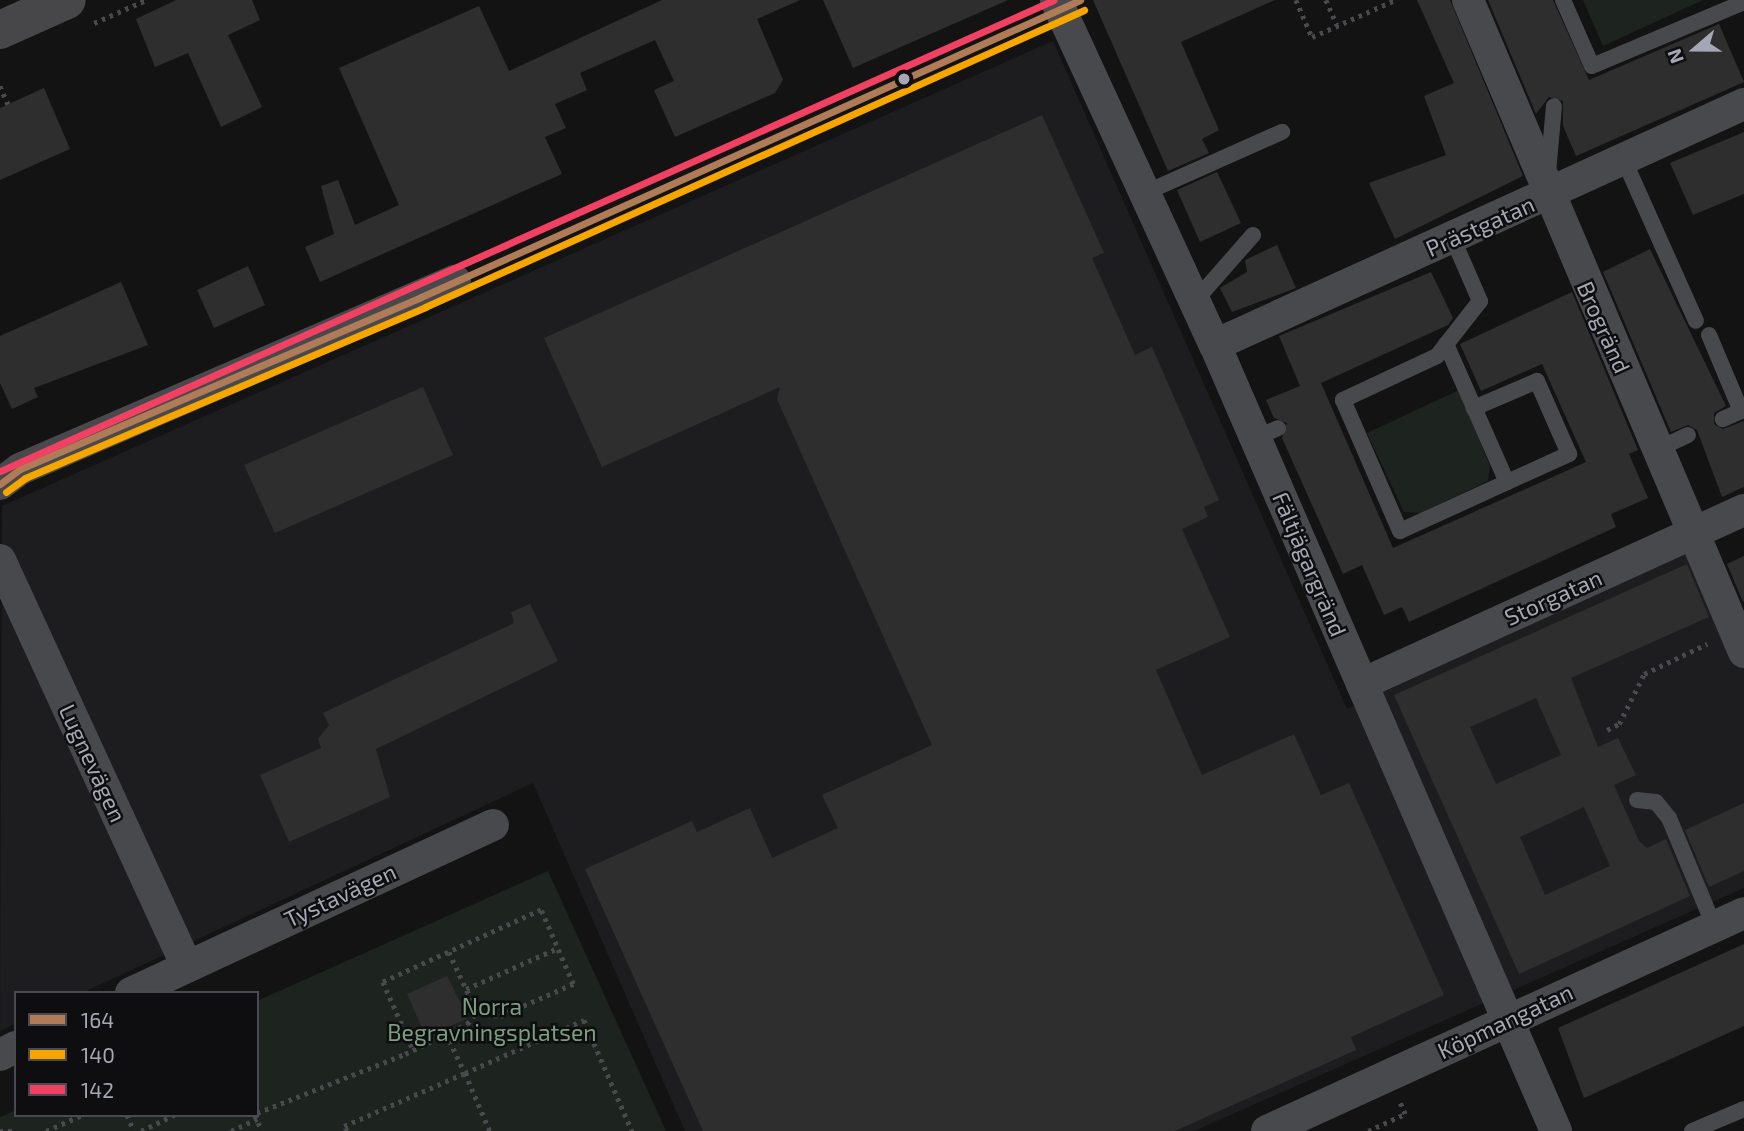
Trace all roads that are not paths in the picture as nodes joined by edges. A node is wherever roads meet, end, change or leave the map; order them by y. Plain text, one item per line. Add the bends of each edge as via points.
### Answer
1 (67, 0) edge
2 (1468, 0) edge
3 (1563, 0) edge
4 (1744, 2) edge
5 (1065, 3) edge
6 (0, 30) edge
7 (1744, 104) edge
8 (1554, 106) dead end
9 (1282, 132) dead end
10 (1624, 160) junction
11 (1147, 192) junction
12 (1546, 196) junction
13 (1253, 235) dead end
14 (1453, 239) junction
15 (455, 281) dead end
16 (1195, 301) junction
17 (1696, 321) dead end
18 (1709, 335) dead end
19 (1446, 344) junction
20 (1215, 345) junction
21 (1474, 408) junction
22 (1723, 419) dead end
23 (1688, 435) dead end
24 (1658, 449) junction
25 (1507, 482) junction
26 (0, 484) edge
27 (1744, 510) edge
28 (1695, 533) junction
29 (0, 560) edge
30 (1739, 641) edge
31 (1362, 684) junction
32 (1637, 800) dead end
33 (493, 825) dead end
34 (1744, 913) edge
35 (1714, 926) junction
36 (187, 966) junction
37 (135, 991) edge
38 (1507, 1020) junction
39 (1744, 1109) edge
40 (1268, 1131) edge
41 (1556, 1131) edge
42 (1693, 1131) edge

1 - 6 main road
2 - 12 street, Brogränd
3 - 4 lane via 1592,66
5 - 11 street, Fältjägargränd
7 - 10 street, Prästgatan
8 - 12 lane
9 - 11 lane
10 - 12 street, Prästgatan
10 - 17 lane
11 - 16 street, Fältjägargränd
12 - 14 street, Prästgatan
12 - 24 street, Brogränd
13 - 16 lane
14 - 19 lane via 1480,301
14 - 20 street, Prästgatan
15 - 26 street via 20,469
16 - 20 street, Fältjägargränd
18 - 22 lane via 1741,411
19 - 21 lane
19 - 25 lane via 1437,356 1337,403 1400,531
20 - 31 street, Fältjägargränd via 1267,433
21 - 25 lane
21 - 25 lane via 1537,381 1569,453
23 - 24 lane
24 - 28 street, Brogränd
27 - 28 street, Storgatan
28 - 30 street, Brogränd
28 - 31 street, Storgatan
29 - 36 street, Lugnevägen
31 - 38 street, Fältjägargränd
32 - 35 lane via 1656,802 1670,818
33 - 36 street, Tystavägen
34 - 35 street, Köpmangatan
35 - 38 street, Köpmangatan
36 - 37 street, Tystavägen
38 - 40 street, Köpmangatan
38 - 41 street, Fältjägargränd
39 - 42 lane

